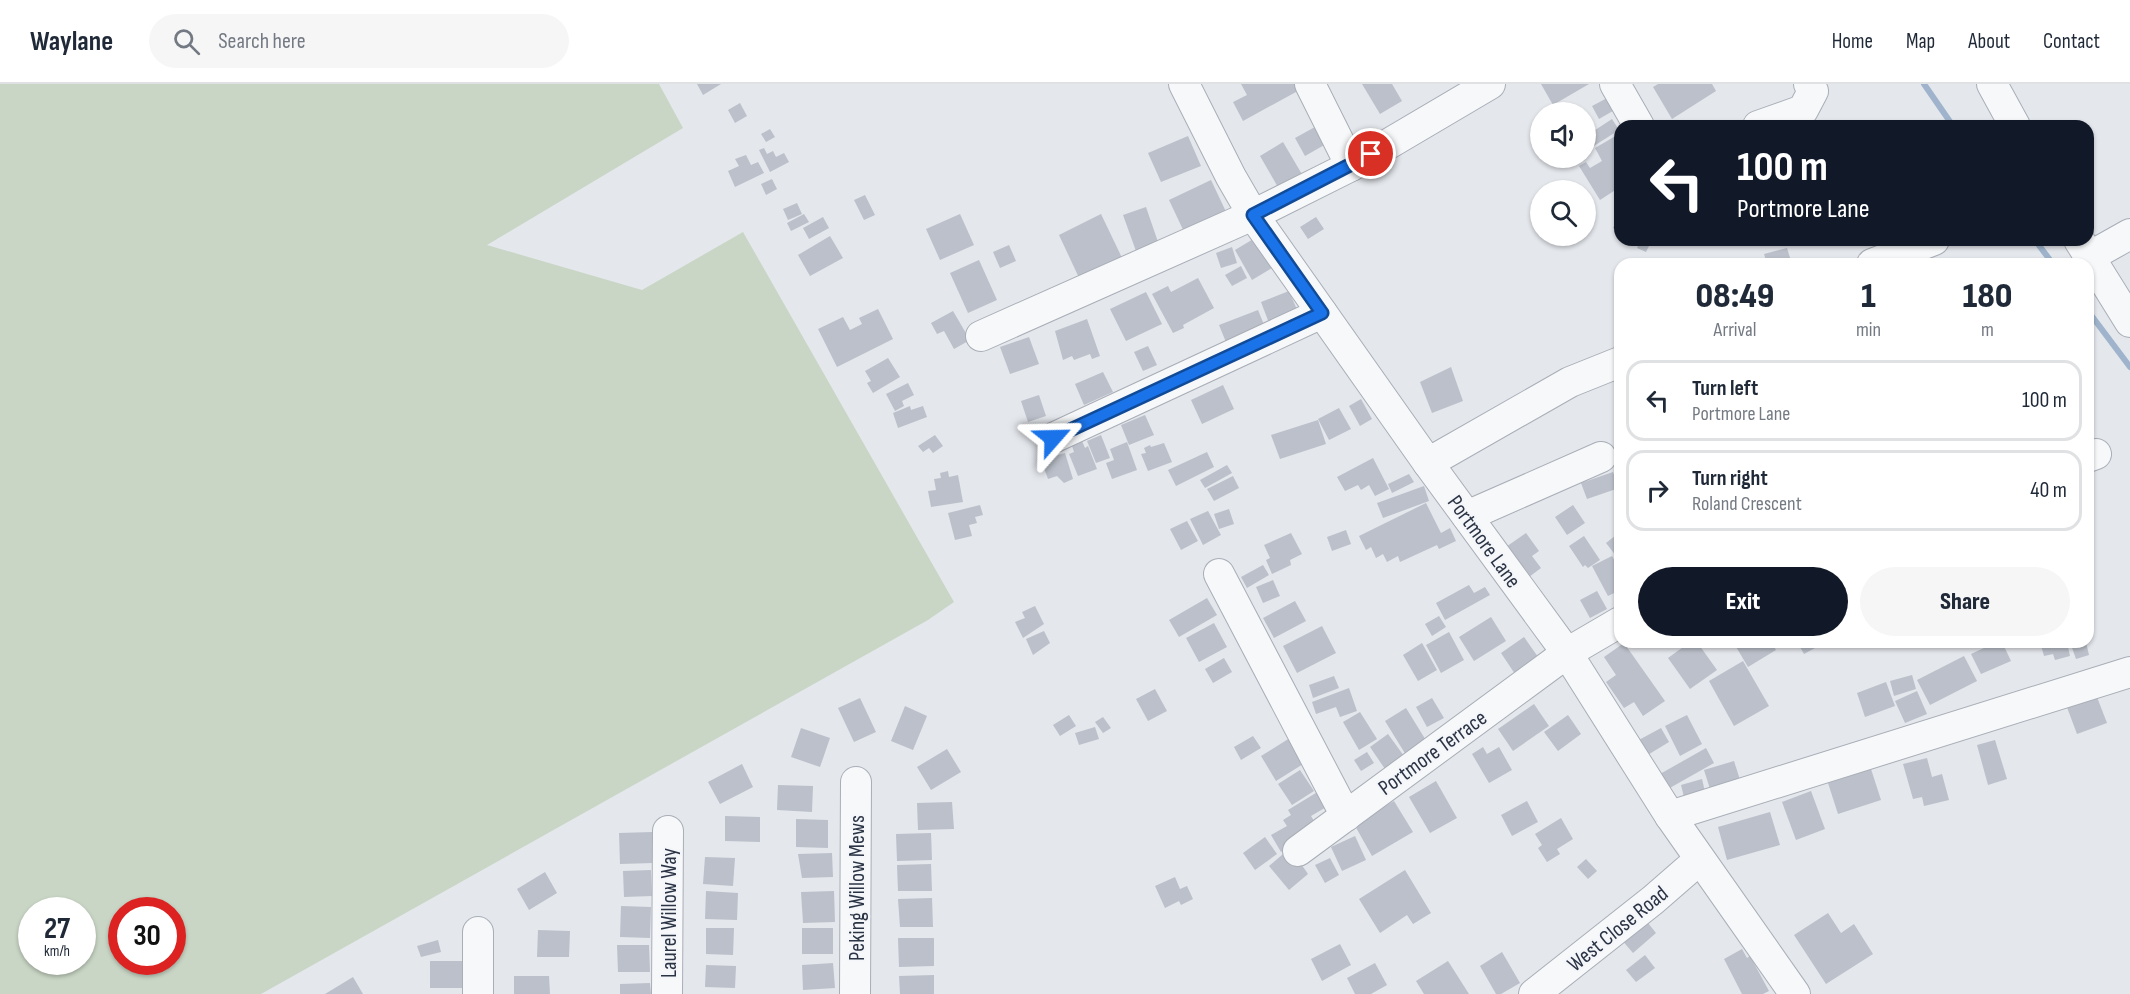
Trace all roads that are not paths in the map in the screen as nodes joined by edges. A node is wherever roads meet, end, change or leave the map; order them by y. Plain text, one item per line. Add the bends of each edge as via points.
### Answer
1 (1184, 84) edge
2 (1310, 84) edge
3 (1490, 84) edge
4 (1615, 84) edge
5 (1809, 84) edge
6 (1992, 84) edge
7 (1636, 120) edge
8 (1775, 120) edge
9 (2012, 120) edge
10 (1352, 166) junction
11 (1253, 215) junction
12 (2130, 234) edge
13 (1918, 246) edge
14 (2094, 246) edge
15 (1888, 258) edge
16 (2094, 265) edge
17 (1322, 313) junction
18 (2130, 322) edge
19 (981, 336) dead end
20 (1614, 364) edge
21 (1053, 438) dead end
22 (1601, 457) dead end
23 (1428, 463) junction
24 (1467, 516) junction
25 (1219, 574) dead end
26 (1614, 625) edge
27 (1567, 653) junction
28 (2130, 672) edge
29 (856, 782) dead end
30 (1346, 816) junction
31 (1670, 816) junction
32 (668, 831) dead end
33 (1298, 851) dead end
34 (1700, 860) junction
35 (478, 932) dead end
36 (478, 994) edge
37 (668, 994) edge
38 (855, 994) edge
39 (1534, 994) edge
40 (1795, 994) edge

1 - 11 street, Portmore Lane
2 - 10 street
3 - 10 street
4 - 7 street
5 - 8 street via 1813,91 1803,110
6 - 9 street
10 - 11 street
11 - 17 street, Portmore Lane
11 - 19 street
12 - 14 street
13 - 15 street
16 - 18 street
17 - 21 street
17 - 23 street, Portmore Lane
20 - 23 street via 1569,382
22 - 24 street
23 - 24 street, Portmore Lane
24 - 27 street, Portmore Lane
25 - 30 street
26 - 27 street, Portmore Terrace
27 - 30 street, Portmore Terrace
27 - 31 street, Portmore Lane
28 - 31 street
29 - 38 street, Peking Willow Mews
30 - 33 street, Portmore Terrace
31 - 34 street, Portmore Lane
32 - 37 street, Laurel Willow Way
34 - 39 street, West Close Road
34 - 40 street, Portmore Lane
35 - 36 street

